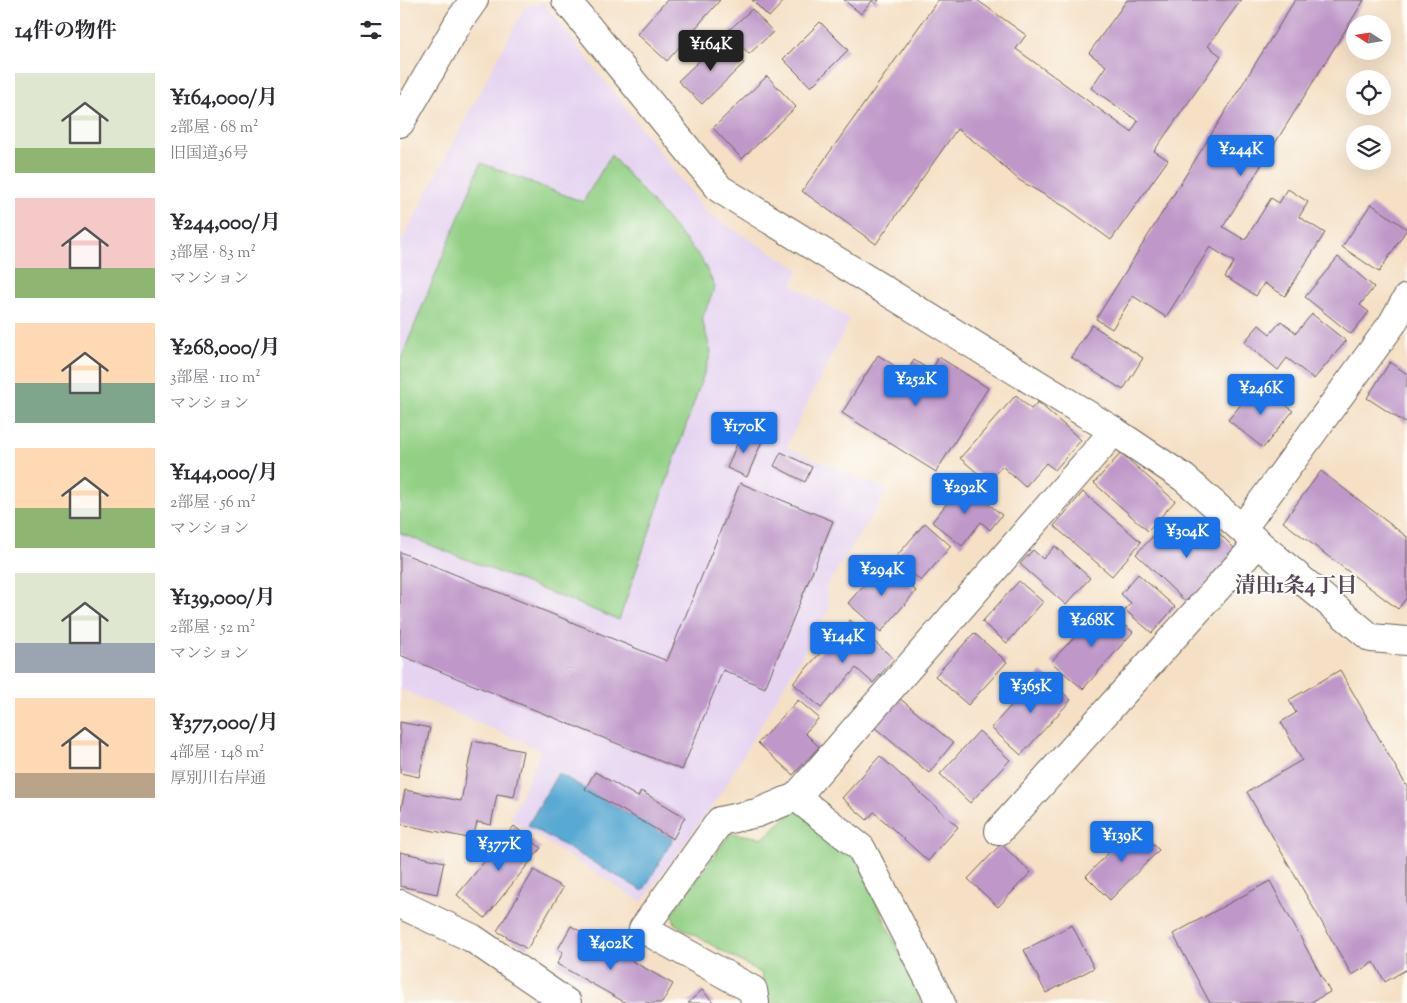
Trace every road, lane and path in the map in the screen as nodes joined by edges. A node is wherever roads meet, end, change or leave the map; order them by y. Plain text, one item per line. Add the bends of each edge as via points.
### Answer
1 (474, 0) edge
2 (566, 0) edge
3 (400, 123) edge
4 (1407, 298) edge
5 (1114, 431) junction
6 (1250, 536) junction
7 (1407, 641) edge
8 (796, 797) junction
9 (999, 831) dead end
10 (400, 904) edge
11 (567, 1003) edge
12 (755, 1003) edge
13 (941, 1003) edge

1 - 3 street
2 - 5 street via 720,189
4 - 6 street
5 - 6 street via 1184,478
5 - 8 street
6 - 7 street via 1371,638
6 - 9 street
8 - 12 street via 757,813 720,821 643,929 752,990
8 - 13 street via 861,848
10 - 11 street via 472,938

